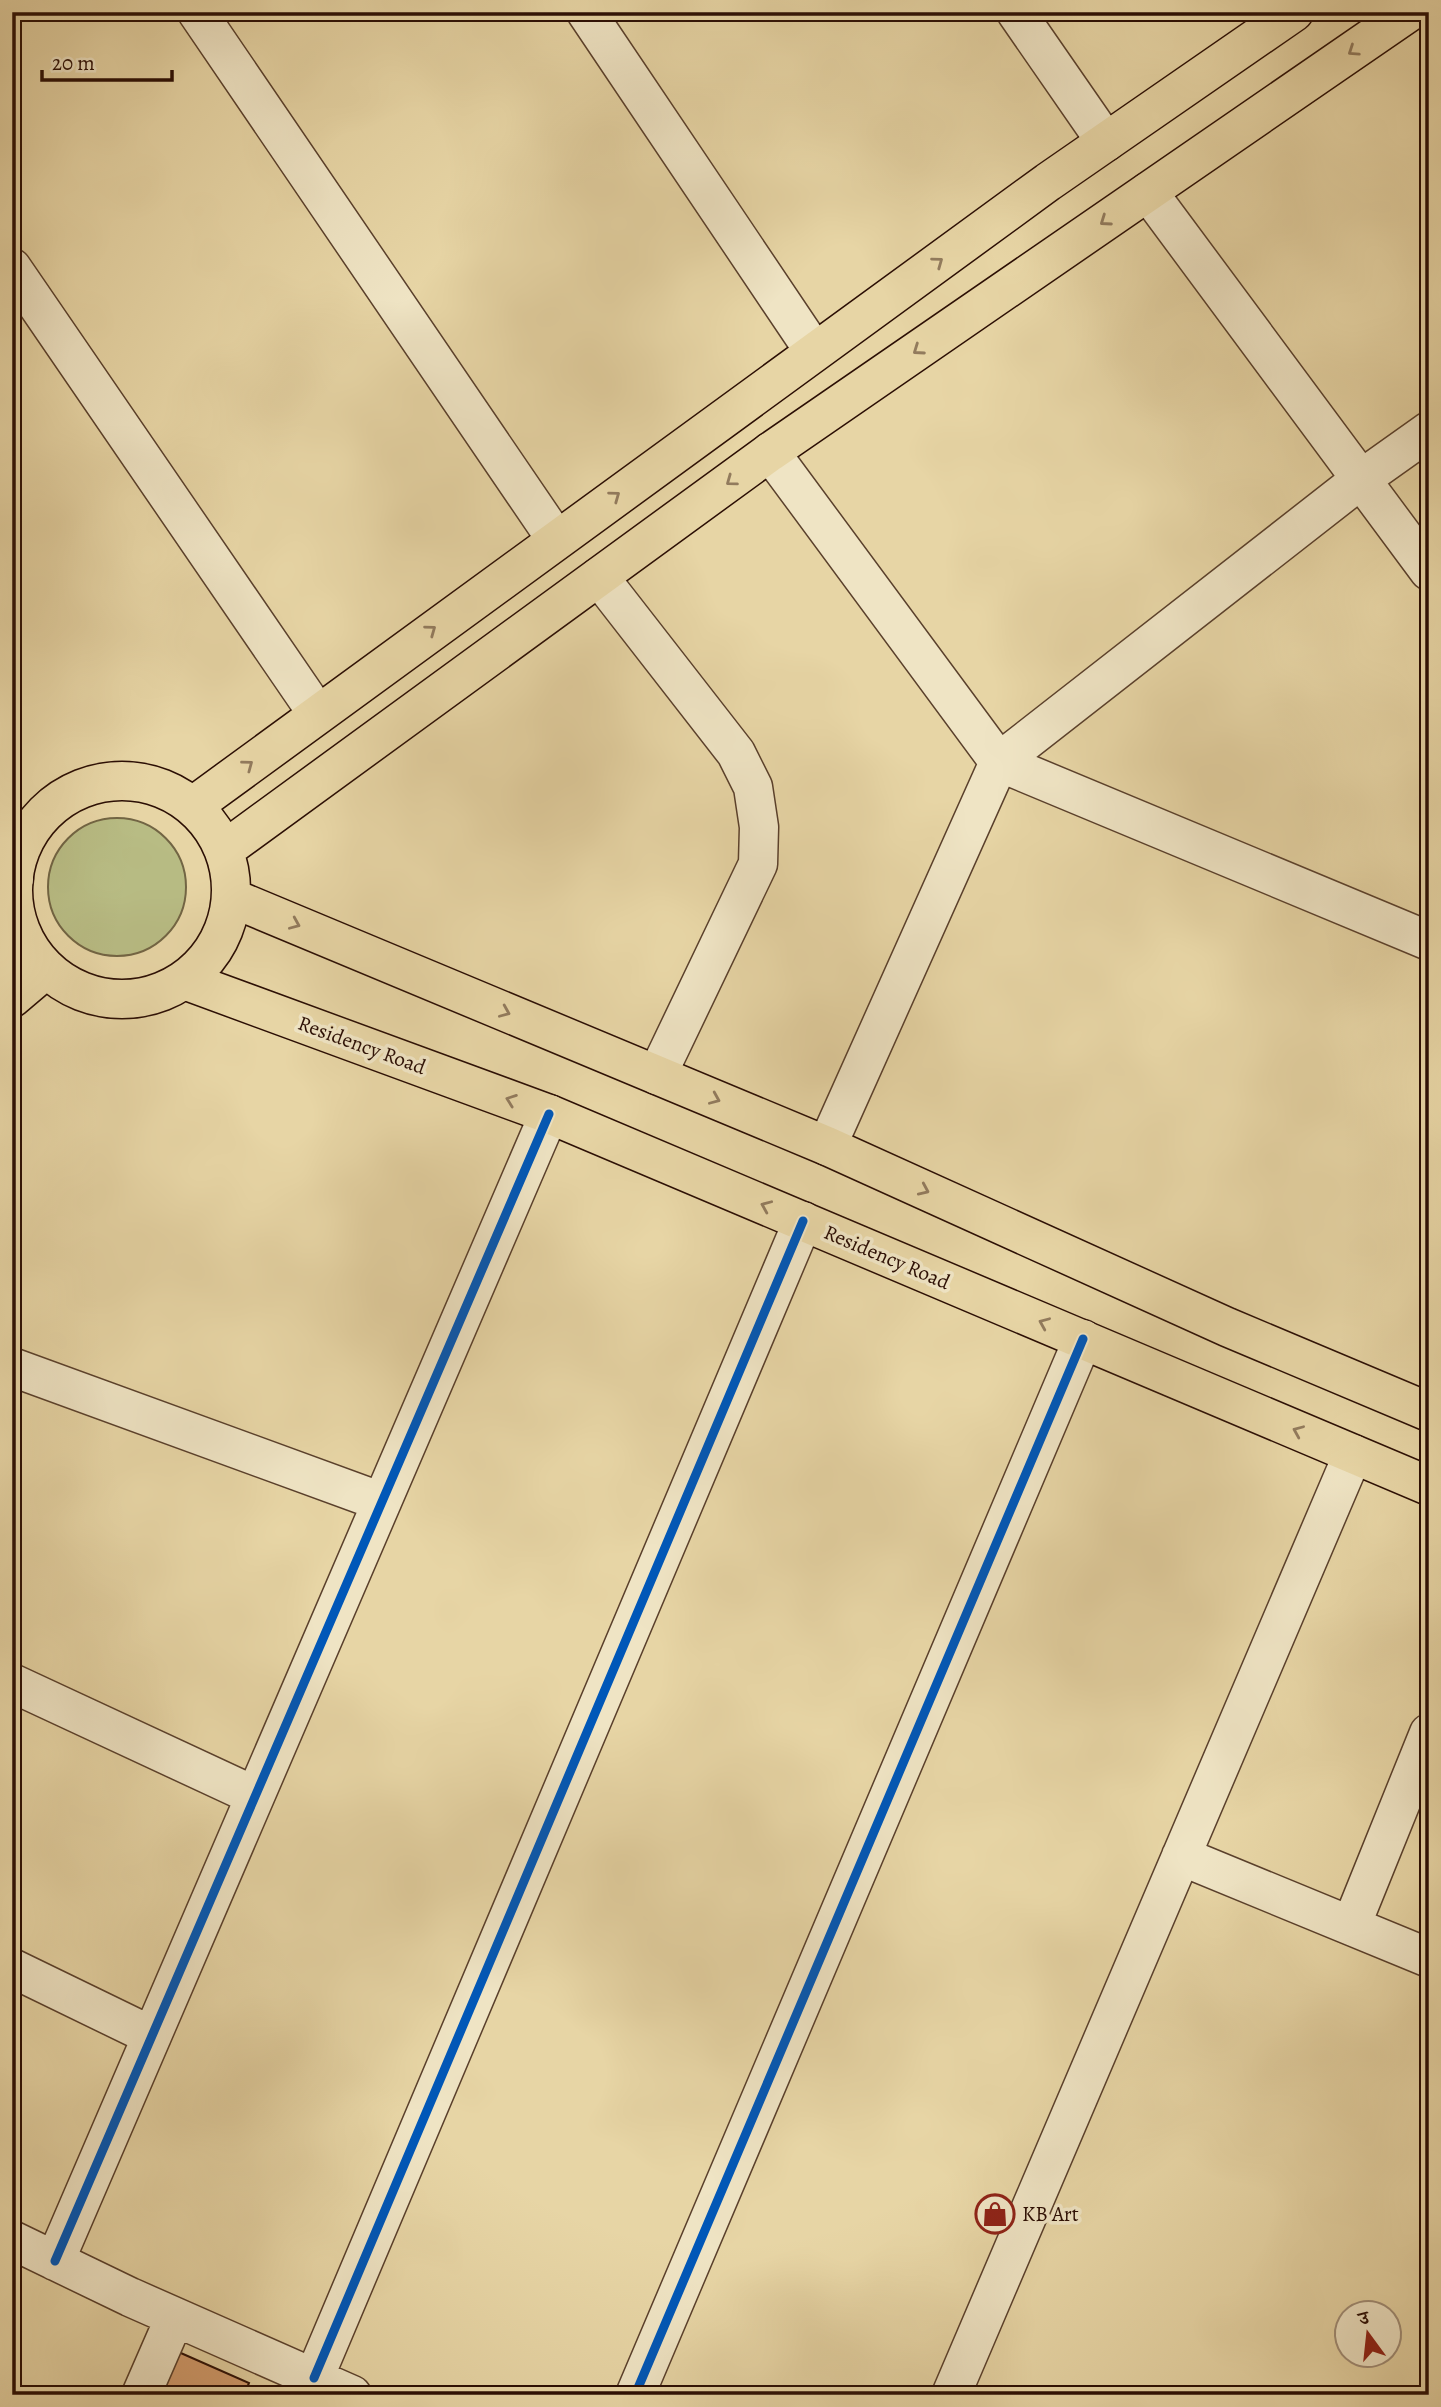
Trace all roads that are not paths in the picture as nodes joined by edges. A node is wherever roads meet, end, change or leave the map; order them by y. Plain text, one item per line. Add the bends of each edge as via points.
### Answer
1 (197, 12) edge
2 (586, 12) edge
3 (1016, 12) edge
4 (1294, 12) edge
5 (1409, 12) edge
6 (1106, 142) junction
7 (1148, 192) junction
8 (12, 268) edge
9 (814, 351) junction
10 (1429, 431) edge
11 (770, 452) junction
12 (1360, 480) junction
13 (556, 539) junction
14 (1429, 571) edge
15 (598, 577) junction
16 (317, 713) junction
17 (999, 762) junction
18 (193, 806) junction
19 (227, 848) junction
20 (13, 878) edge
21 (232, 898) junction
22 (15, 923) edge
23 (1429, 941) edge
24 (45, 970) junction
25 (184, 980) junction
26 (12, 998) edge
27 (657, 1075) junction
28 (550, 1114) junction
29 (827, 1146) junction
30 (803, 1221) junction
31 (1083, 1339) junction
32 (12, 1367) edge
33 (1429, 1412) edge
34 (1353, 1454) junction
35 (1429, 1486) edge
36 (382, 1502) junction
37 (12, 1683) edge
38 (1429, 1733) edge
39 (255, 1796) junction
40 (1181, 1856) junction
41 (1351, 1926) junction
42 (1429, 1958) edge
43 (12, 1968) edge
44 (152, 2036) junction
45 (12, 2240) edge
46 (55, 2261) junction
47 (175, 2317) junction
48 (293, 2380) edge
49 (141, 2395) edge
50 (352, 2395) edge
51 (635, 2395) edge
52 (951, 2395) edge

1 - 13 street
2 - 9 street
3 - 6 street
4 - 6 main road
5 -> 7 main road
9 -> 6 main road
7 -> 11 main road
7 - 12 street
8 - 16 street
13 -> 9 main road
10 - 12 street
11 -> 15 main road
11 - 17 street
12 - 14 street
12 - 17 street
16 -> 13 main road
15 - 19 main road
15 - 27 street via 736,752 752,787 759,827 758,864
18 -> 16 main road
17 - 23 street
17 - 29 street
18 - 19 main road
18 - 20 main road via 161,787 136,782 87,786 54,804 29,831
19 - 21 main road
20 - 22 main road
21 - 25 main road via 224,930 208,958
21 -> 27 main road
22 - 24 main road
24 - 25 main road via 76,990 113,1000 150,996
24 - 26 main road
28 -> 25 main road, Residency Road
27 -> 29 main road
30 -> 28 main road, Residency Road
28 - 36 street
29 -> 33 main road via 1227,1327
31 -> 30 main road, Residency Road
30 - 48 street
34 -> 31 main road, Residency Road
31 - 51 street
32 - 36 street
34 - 35 main road, Residency Road
34 - 40 street
36 - 39 street
37 - 39 street
38 - 41 street
39 - 44 street
40 - 41 street
40 - 52 street
41 - 42 street
43 - 44 street
44 - 46 street
45 - 46 street
46 - 47 street
47 - 48 street
47 - 49 street
48 - 50 street

